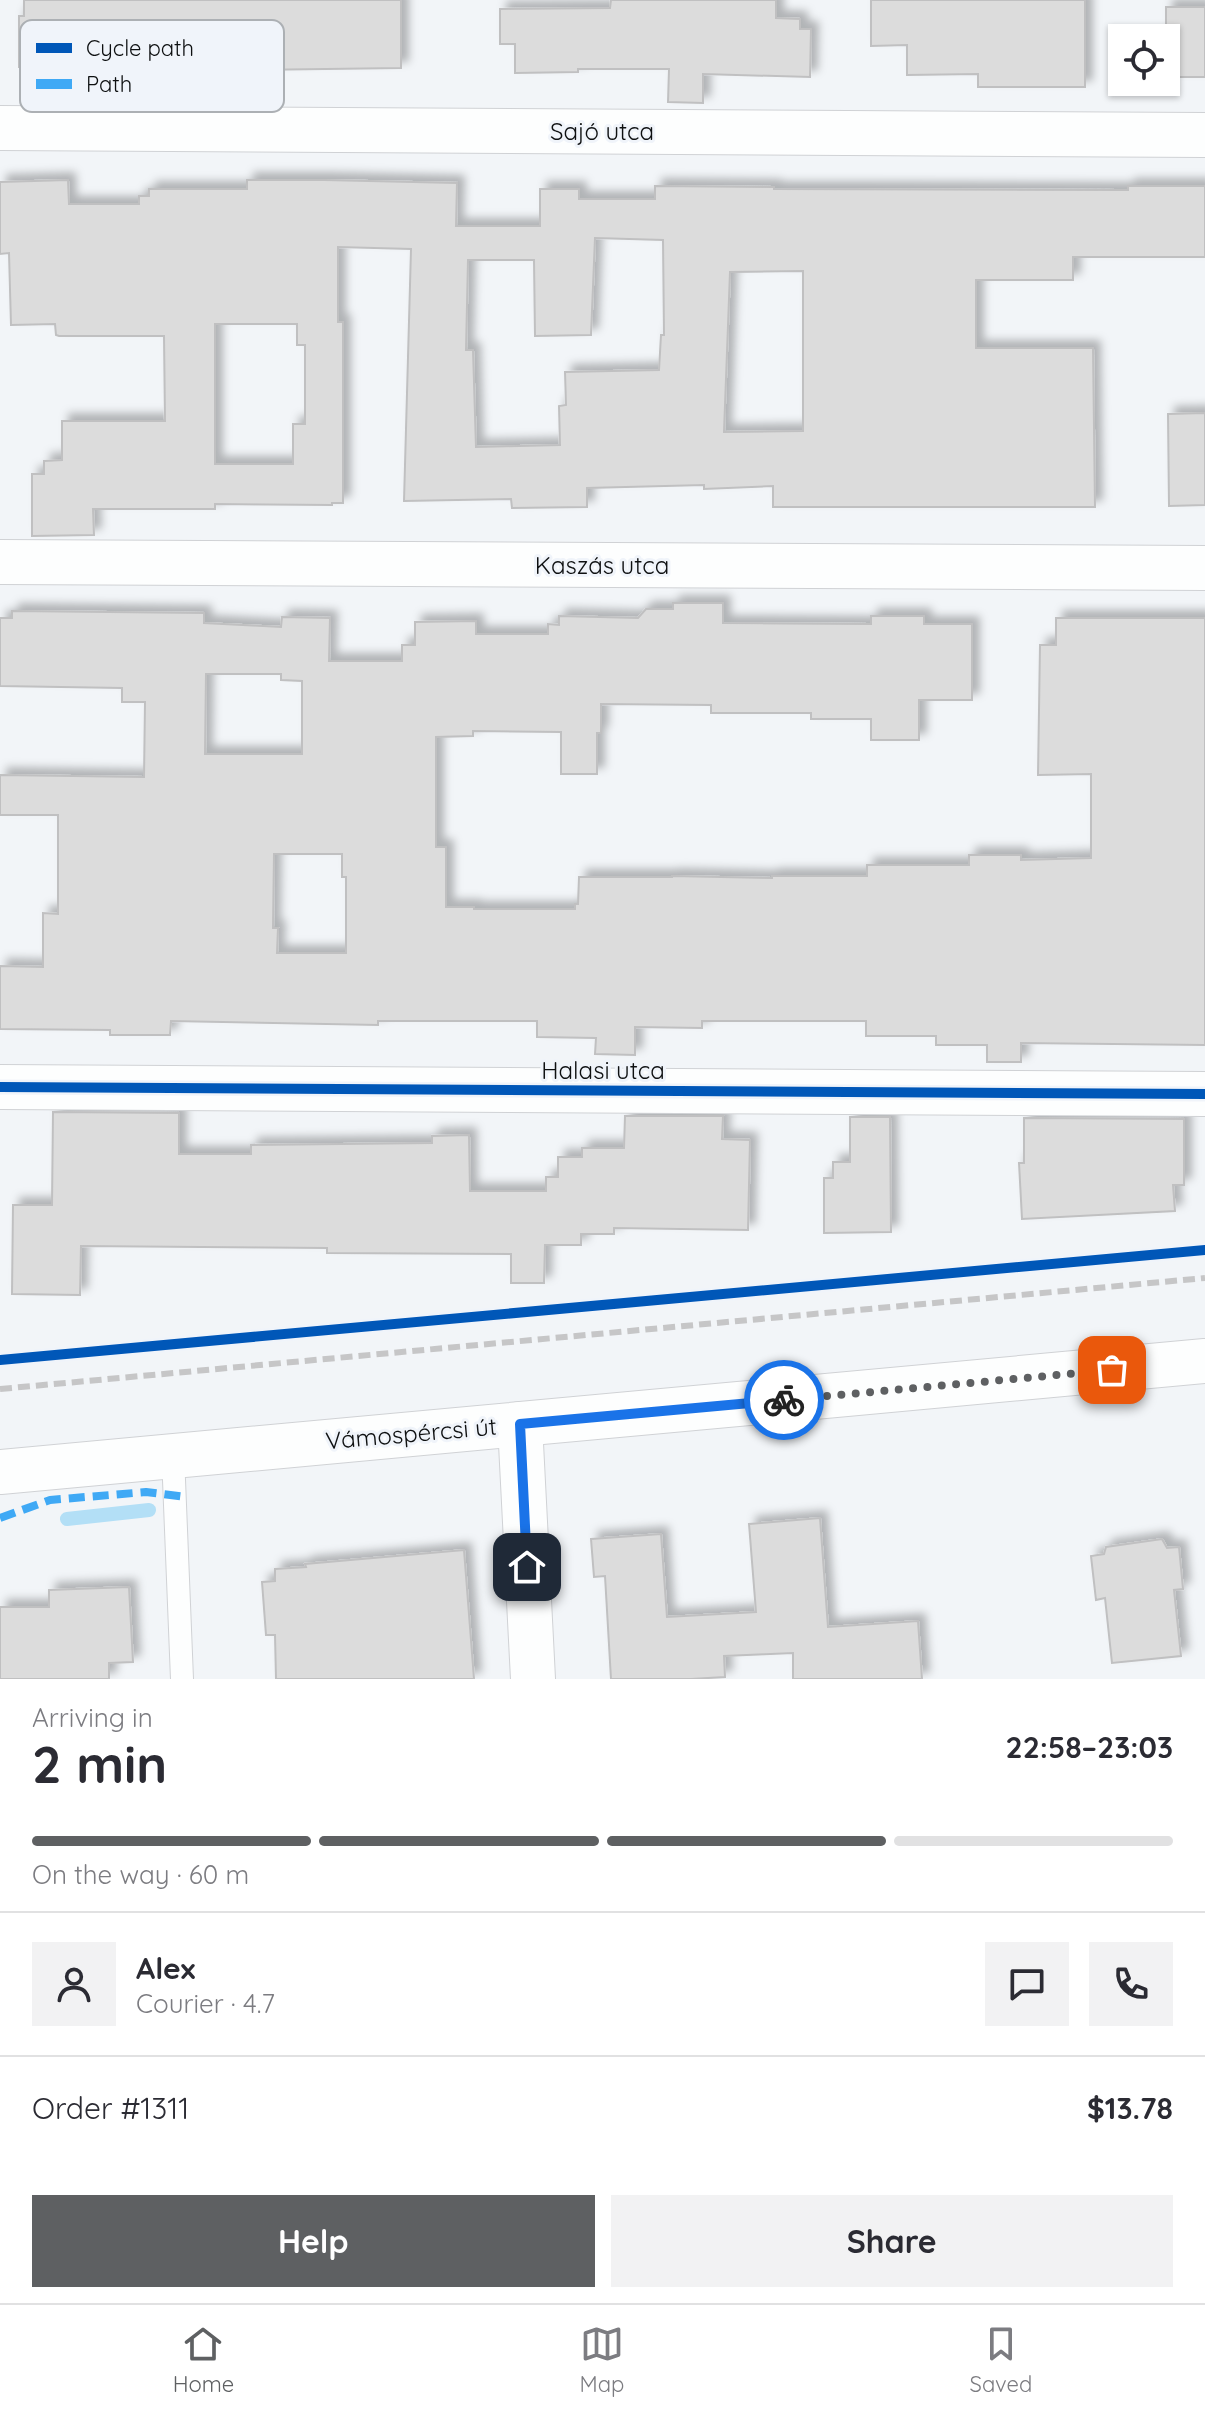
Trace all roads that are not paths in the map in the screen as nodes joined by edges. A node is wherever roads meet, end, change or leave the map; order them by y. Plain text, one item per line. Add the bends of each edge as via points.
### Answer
1 (0, 128) edge
2 (1205, 135) edge
3 (0, 562) edge
4 (1205, 568) edge
5 (0, 1087) edge
6 (1205, 1094) edge
7 (1205, 1361) edge
8 (520, 1424) junction
9 (173, 1455) junction
10 (0, 1472) edge
11 (182, 1679) edge
12 (533, 1679) edge

1 - 2 street, Sajó utca
3 - 4 street, Kaszás utca
5 - 6 street, Halasi utca
7 - 8 street, Vámospércsi út
8 - 9 street, Vámospércsi út
8 - 12 street
9 - 10 street, Vámospércsi út
9 - 11 lane

